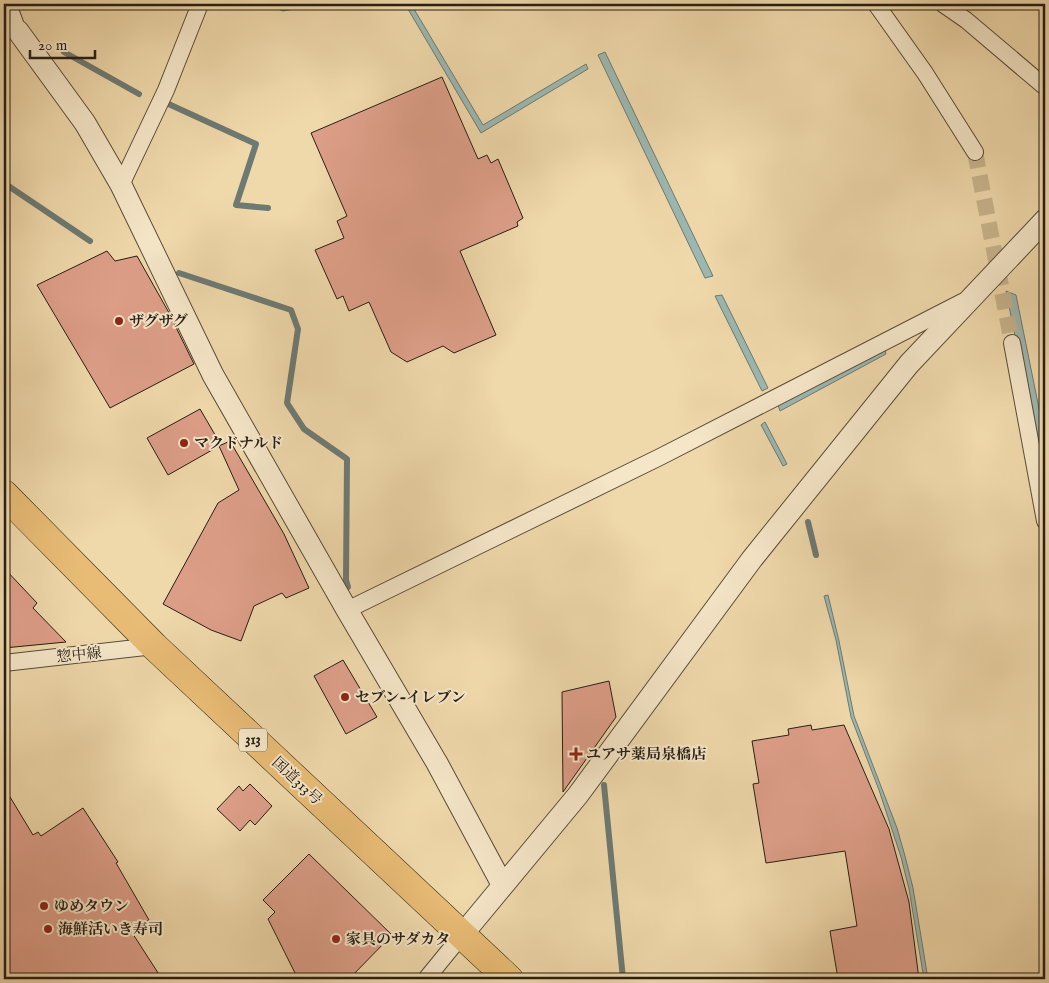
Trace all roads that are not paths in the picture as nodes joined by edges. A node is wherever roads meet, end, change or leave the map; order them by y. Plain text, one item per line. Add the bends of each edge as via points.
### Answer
1 (8, 4) edge
2 (200, 4) edge
3 (876, 4) edge
4 (943, 4) edge
5 (11, 26) edge
6 (1045, 87) edge
7 (975, 152) tunnel mouth
8 (121, 185) junction
9 (1045, 220) edge
10 (973, 296) junction
11 (1012, 343) tunnel mouth
12 (4, 494) edge
13 (1045, 521) edge
14 (347, 610) junction
15 (154, 646) junction
16 (4, 663) edge
17 (502, 884) junction
18 (462, 935) junction
19 (426, 979) edge
20 (509, 979) edge

1 - 5 street
2 - 8 street via 166,90
3 - 7 street
4 - 6 street
5 - 8 street via 85,123
8 - 14 street via 213,375
9 - 10 street
10 - 14 street via 660,457
10 - 17 street via 909,364 752,559 578,795
11 - 13 street
12 - 15 highway, 国道313号 / 313
14 - 17 street via 437,763
15 - 16 street, 惣中線
15 - 18 highway, 国道313号 / 313
17 - 18 street
18 - 19 street
18 - 20 highway, 国道313号 / 313

